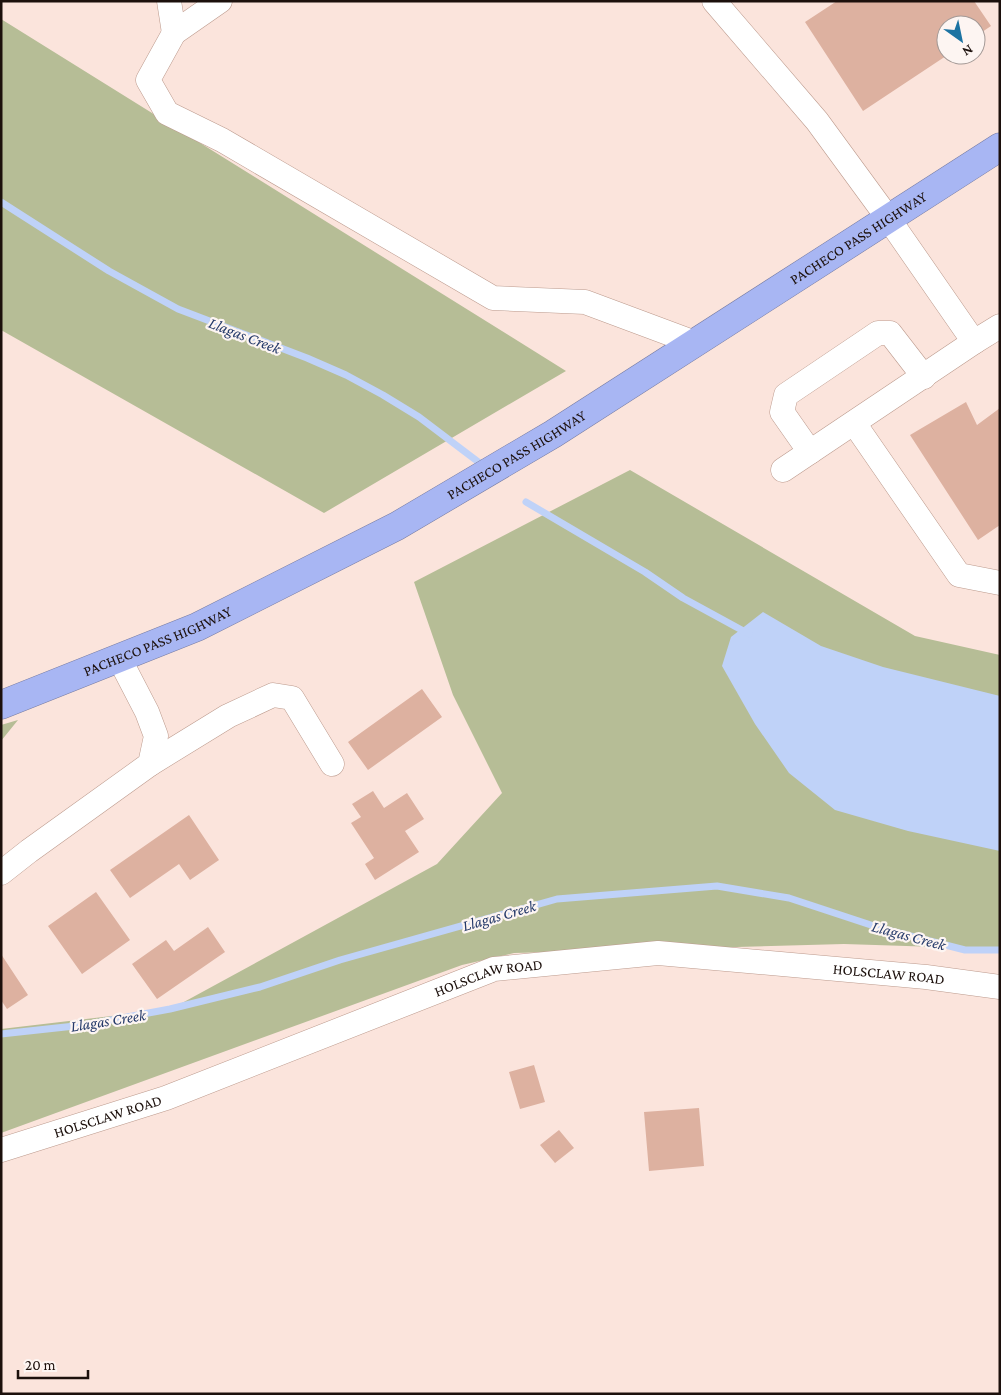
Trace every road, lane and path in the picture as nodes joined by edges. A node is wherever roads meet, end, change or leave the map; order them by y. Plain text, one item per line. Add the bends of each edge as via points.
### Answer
1 (169, 1) edge
2 (220, 1) edge
3 (714, 1) edge
4 (174, 33) junction
5 (1000, 147) edge
6 (888, 218) junction
7 (1000, 326) edge
8 (974, 342) junction
9 (695, 343) junction
10 (924, 377) junction
11 (854, 423) junction
12 (810, 452) junction
13 (784, 470) dead end
14 (1000, 583) edge
15 (119, 658) junction
16 (1, 705) edge
17 (150, 764) junction
18 (332, 764) dead end
19 (1, 873) edge
20 (1000, 987) edge
21 (1, 1150) edge

1 - 4 street
2 - 4 street
3 - 6 street via 817,121
4 - 9 street via 148,80 167,113 222,140 493,298 585,302
5 - 6 highway, PACHECO PASS HIGHWAY
6 - 8 street
6 - 9 highway, PACHECO PASS HIGHWAY
7 - 8 street
8 - 10 street
9 - 15 highway, PACHECO PASS HIGHWAY via 553,434 397,526 197,627
10 - 11 street
10 - 12 street via 890,333 878,333 786,395 782,412
11 - 12 street
11 - 14 street via 959,575
12 - 13 street
15 - 16 highway, PACHECO PASS HIGHWAY
15 - 17 street via 156,736
17 - 18 street via 228,716 273,695 292,698
17 - 19 street
20 - 21 street, HOLSCLAW ROAD via 926,977 658,954 494,968 166,1098

